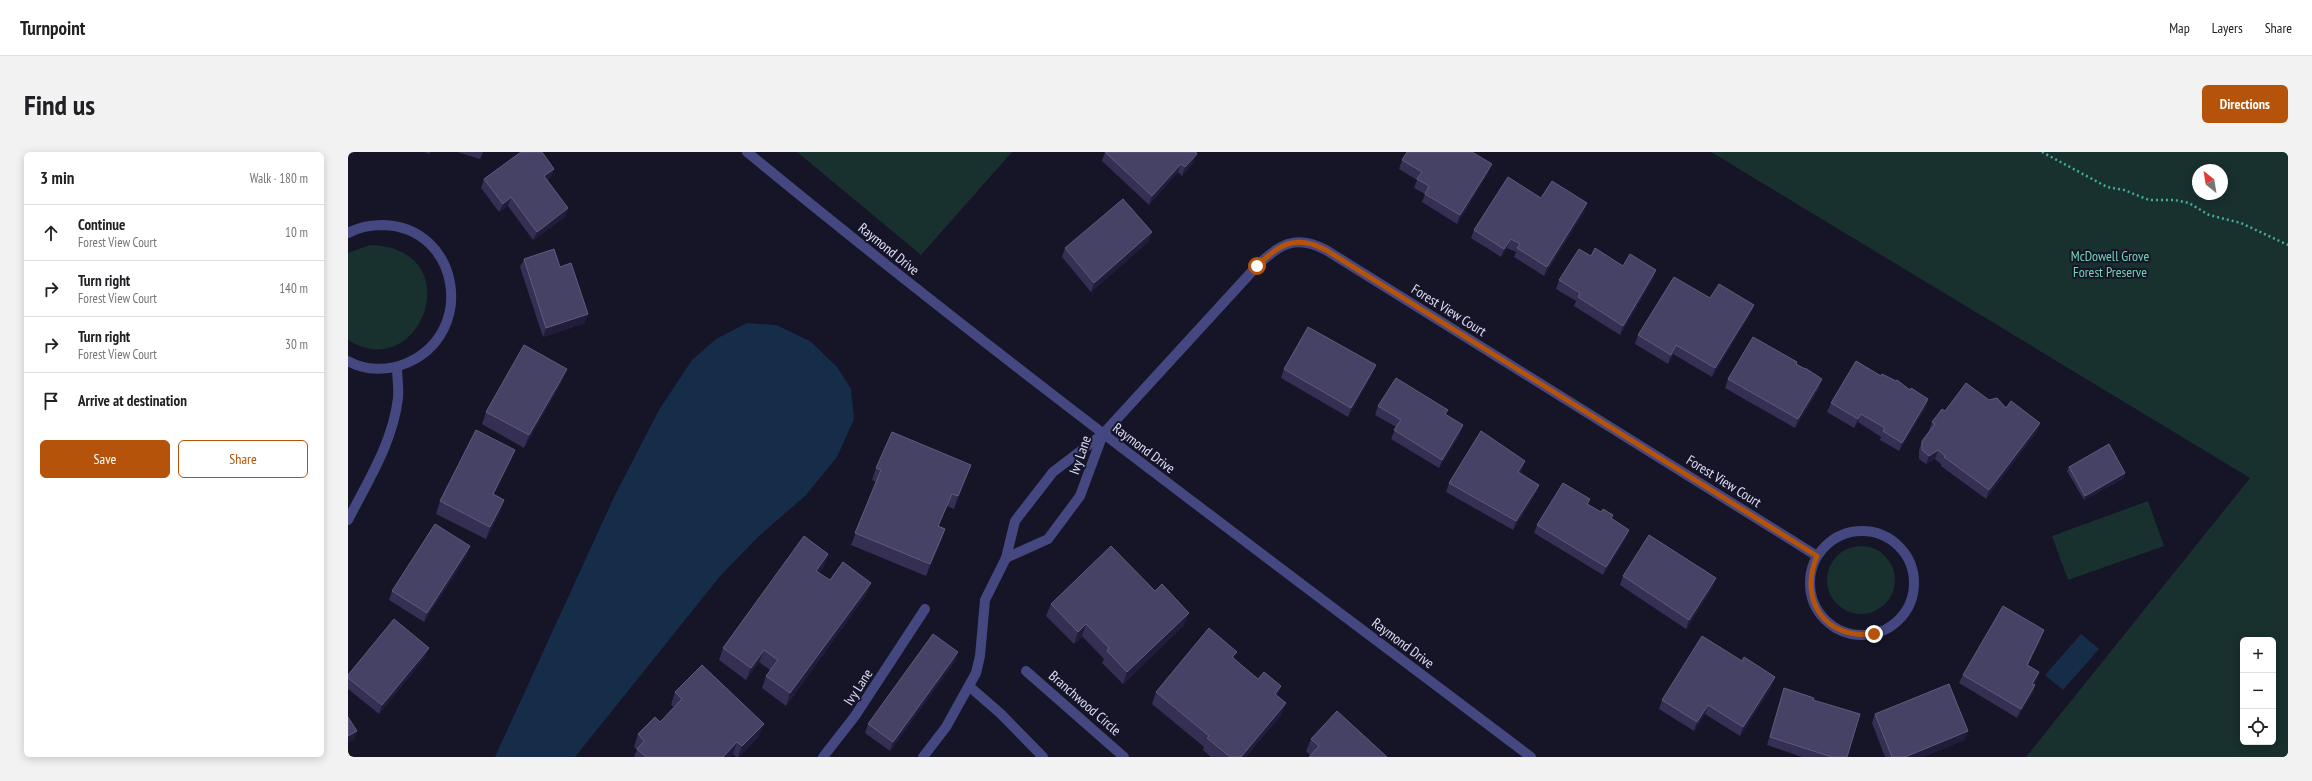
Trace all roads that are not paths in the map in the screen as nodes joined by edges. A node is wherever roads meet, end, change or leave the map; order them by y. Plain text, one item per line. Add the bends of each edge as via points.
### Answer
1 (747, 152) edge
2 (348, 233) edge
3 (348, 361) edge
4 (397, 367) junction
5 (1103, 434) junction
6 (348, 520) edge
7 (1817, 556) junction
8 (1006, 558) junction
9 (925, 609) dead end
10 (1026, 671) dead end
11 (970, 687) junction
12 (823, 757) edge
13 (923, 757) edge
14 (1043, 757) edge
15 (1124, 757) edge
16 (1531, 757) edge

1 - 5 street, Raymond Drive via 919,291
2 - 4 street via 373,225 390,225 406,229 421,237 435,250 447,270 452,289 451,310 446,328 436,343 418,358
3 - 4 street via 374,369
4 - 6 street via 398,396 394,422
5 - 7 street, Forest View Court via 1268,256 1280,247 1296,241 1310,243 1343,260
5 - 8 street, Ivy Lane via 1053,472 1015,521
5 - 8 street, Ivy Lane via 1080,496 1048,539
5 - 16 street, Raymond Drive
7 - 7 street via 1810,582 1811,596 1824,620 1835,628 1861,636 1874,634 1898,621 1906,610 1912,597 1913,570 1900,547 1889,539 1863,531 1850,533 1837,538
8 - 11 street, Ivy Lane via 984,600 980,656
9 - 12 street, Ivy Lane via 855,716
10 - 15 street, Branchwood Circle
11 - 13 street, Ivy Lane via 946,727
11 - 14 street

